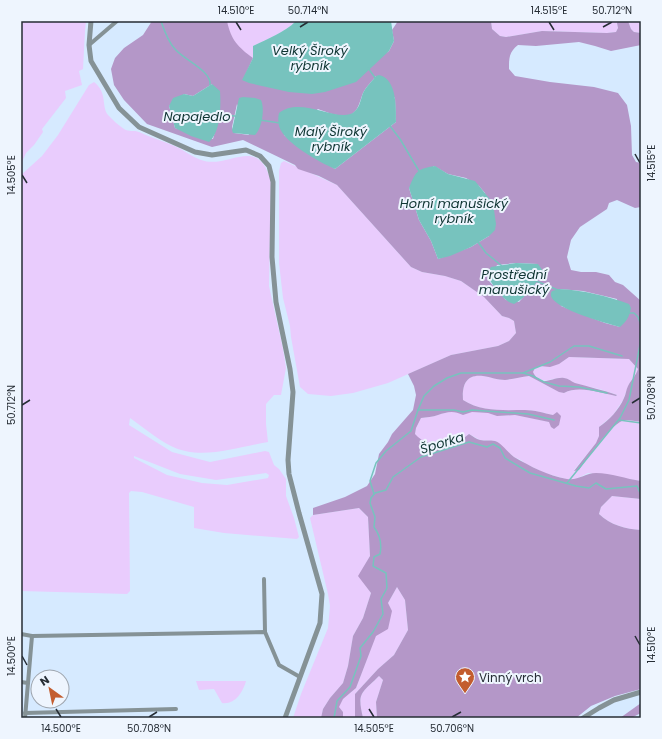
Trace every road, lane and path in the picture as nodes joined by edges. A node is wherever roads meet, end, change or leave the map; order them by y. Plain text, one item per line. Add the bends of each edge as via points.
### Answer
1 (91, 21) edge
2 (117, 21) edge
3 (89, 45) junction
4 (264, 579) dead end
5 (265, 632) junction
6 (21, 634) edge
7 (32, 636) junction
8 (300, 676) junction
9 (21, 682) edge
10 (28, 683) junction
11 (641, 692) edge
12 (176, 709) dead end
13 (25, 716) edge
14 (285, 718) edge
15 (583, 718) edge

1 - 3 street
2 - 3 street
3 - 8 street via 90,61 119,108 139,127 195,152 212,155 246,150 260,156 269,166 273,182 272,258 276,302 293,392 289,474 322,594 320,623
4 - 5 street
5 - 7 street
5 - 8 street via 279,665
6 - 7 street
7 - 10 street
8 - 14 street
9 - 10 street
10 - 13 street
11 - 15 street via 614,700
12 - 13 street

